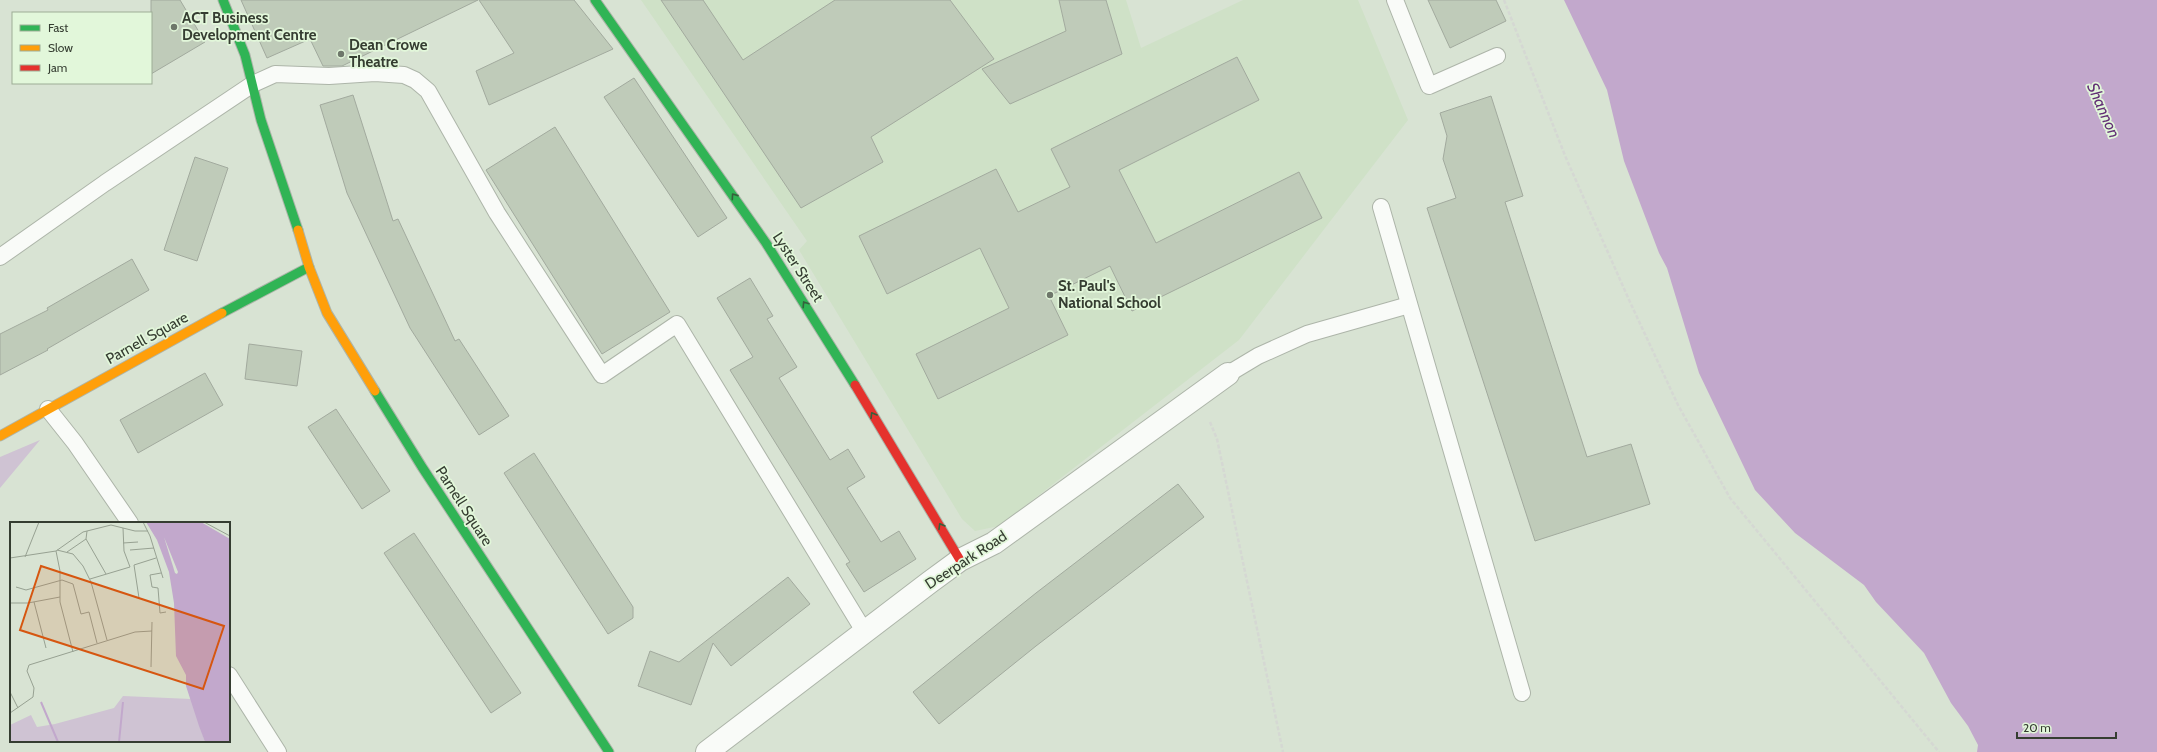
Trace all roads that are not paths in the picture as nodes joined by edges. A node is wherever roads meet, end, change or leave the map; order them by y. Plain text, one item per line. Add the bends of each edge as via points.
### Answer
1 (223, 0) edge
2 (595, 0) edge
3 (1395, 0) edge
4 (1497, 56) dead end
5 (254, 88) junction
6 (1381, 208) dead end
7 (0, 257) edge
8 (309, 267) junction
9 (1409, 305) junction
10 (1228, 374) joint
11 (48, 409) junction
12 (0, 436) edge
13 (129, 522) edge
14 (960, 560) junction
15 (864, 631) junction
16 (230, 677) edge
17 (1522, 693) dead end
18 (278, 752) edge
19 (609, 752) edge
20 (707, 752) edge

1 - 5 street, Parnell Square via 245,55
14 -> 2 street, Lyster Street via 766,243
3 - 4 lane via 1429,86
5 - 7 lane via 105,183
5 - 8 street, Parnell Square via 261,120
5 - 15 lane via 275,74 329,76 375,73 404,75 428,91 498,213 602,375 677,324
6 - 9 lane
8 - 11 street, Parnell Square
8 - 19 street, Parnell Square via 326,313 397,427
9 - 10 lane via 1307,334 1258,356
9 - 17 lane
10 - 14 street, Deerpark Road via 994,543
11 - 12 street, Parnell Square
11 - 13 lane
14 - 15 street, Deerpark Road
15 - 20 street, Deerpark Road
16 - 18 lane

